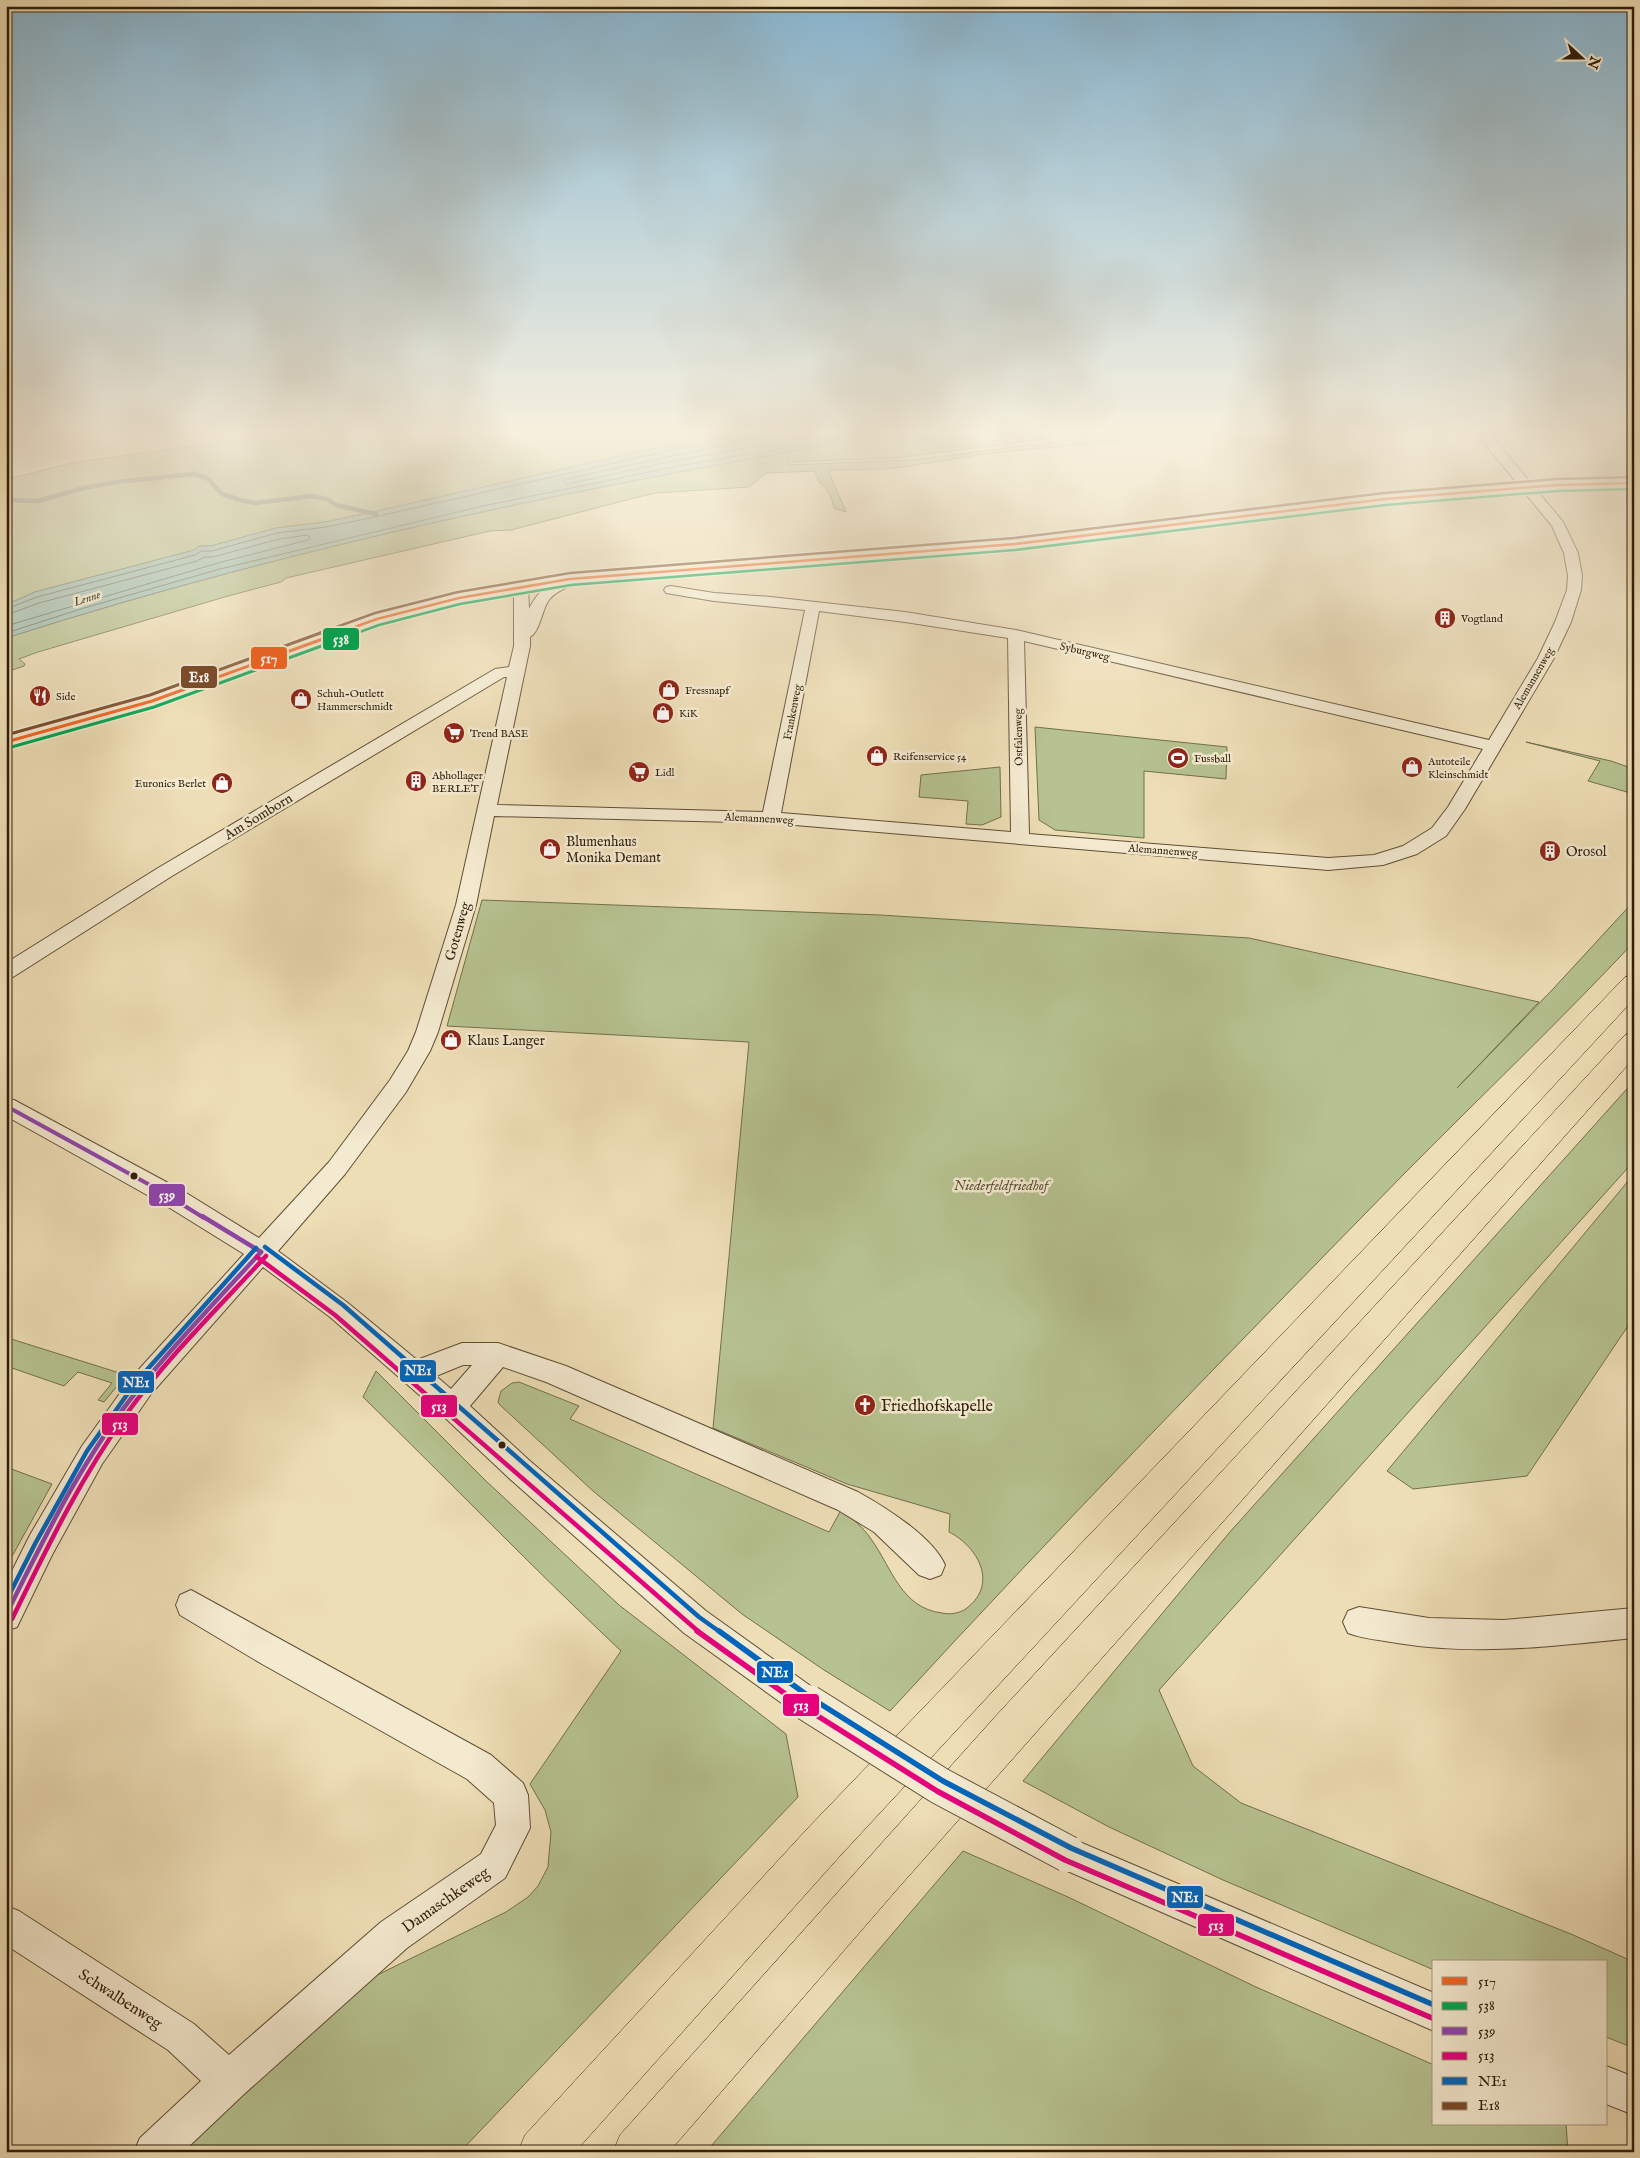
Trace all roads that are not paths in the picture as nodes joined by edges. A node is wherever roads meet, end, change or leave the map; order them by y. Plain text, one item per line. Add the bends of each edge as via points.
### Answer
1 (1130, 530) edge
2 (1561, 530) edge
3 (570, 579) junction
4 (521, 586) junction
5 (671, 590) dead end
6 (813, 606) junction
7 (1016, 635) junction
8 (522, 646) junction
9 (516, 672) junction
10 (6, 742) edge
11 (1492, 746) junction
12 (486, 810) junction
13 (771, 818) junction
14 (1020, 839) junction
15 (6, 972) edge
16 (1634, 983) edge
17 (1634, 1041) edge
18 (6, 1106) edge
19 (261, 1252) junction
20 (498, 1354) junction
21 (414, 1375) junction
22 (450, 1405) junction
23 (930, 1565) dead end
24 (191, 1605) dead end
25 (8, 1607) edge
26 (1359, 1622) dead end
27 (1634, 1623) edge
28 (6, 1924) edge
29 (1432, 2011) edge
30 (229, 2081) junction
31 (1608, 2086) edge
32 (1634, 2096) edge
33 (154, 2152) edge
34 (542, 2152) edge
35 (637, 2152) edge

1 - 3 main road via 1014,544
2 - 11 street, Alemannenweg via 1574,563 1574,590 1546,658
3 - 4 main road
3 - 8 street, Gotenweg via 544,595
4 - 8 street, Gotenweg
4 - 10 main road via 447,600 349,628 180,692
5 - 6 street, Syburgweg
6 - 7 street, Syburgweg via 931,620
6 - 13 street, Frankenweg
7 - 11 street, Syburgweg
7 - 14 street, Ostfalenweg
8 - 9 street, Gotenweg
9 - 12 street, Gotenweg
9 - 15 street, Am Somborn via 501,672 165,872
11 - 14 street, Alemannenweg via 1439,832 1410,850 1376,861 1328,864
12 - 13 street, Alemannenweg
12 - 19 street, Gotenweg via 466,905 420,1051 360,1140
13 - 14 street, Alemannenweg
16 - 34 highway via 824,1842
17 - 35 highway via 1028,1709
18 - 19 street via 159,1190
19 - 21 street via 339,1310
19 - 25 street, Gotenweg via 136,1393 92,1455
20 - 21 street via 462,1354
20 - 22 street via 465,1394
20 - 23 street via 556,1374 848,1501 884,1522
21 - 22 street
22 - 29 street, bridge via 696,1622 808,1703 940,1786 1068,1854
24 - 30 street, Damaschkeweg via 480,1768 511,1795 513,1828 493,1866 394,1935
26 - 27 street via 1429,1633 1504,1635
28 - 30 street, Schwalbenweg via 181,2037
30 - 33 street, Damaschkeweg
31 - 32 street

